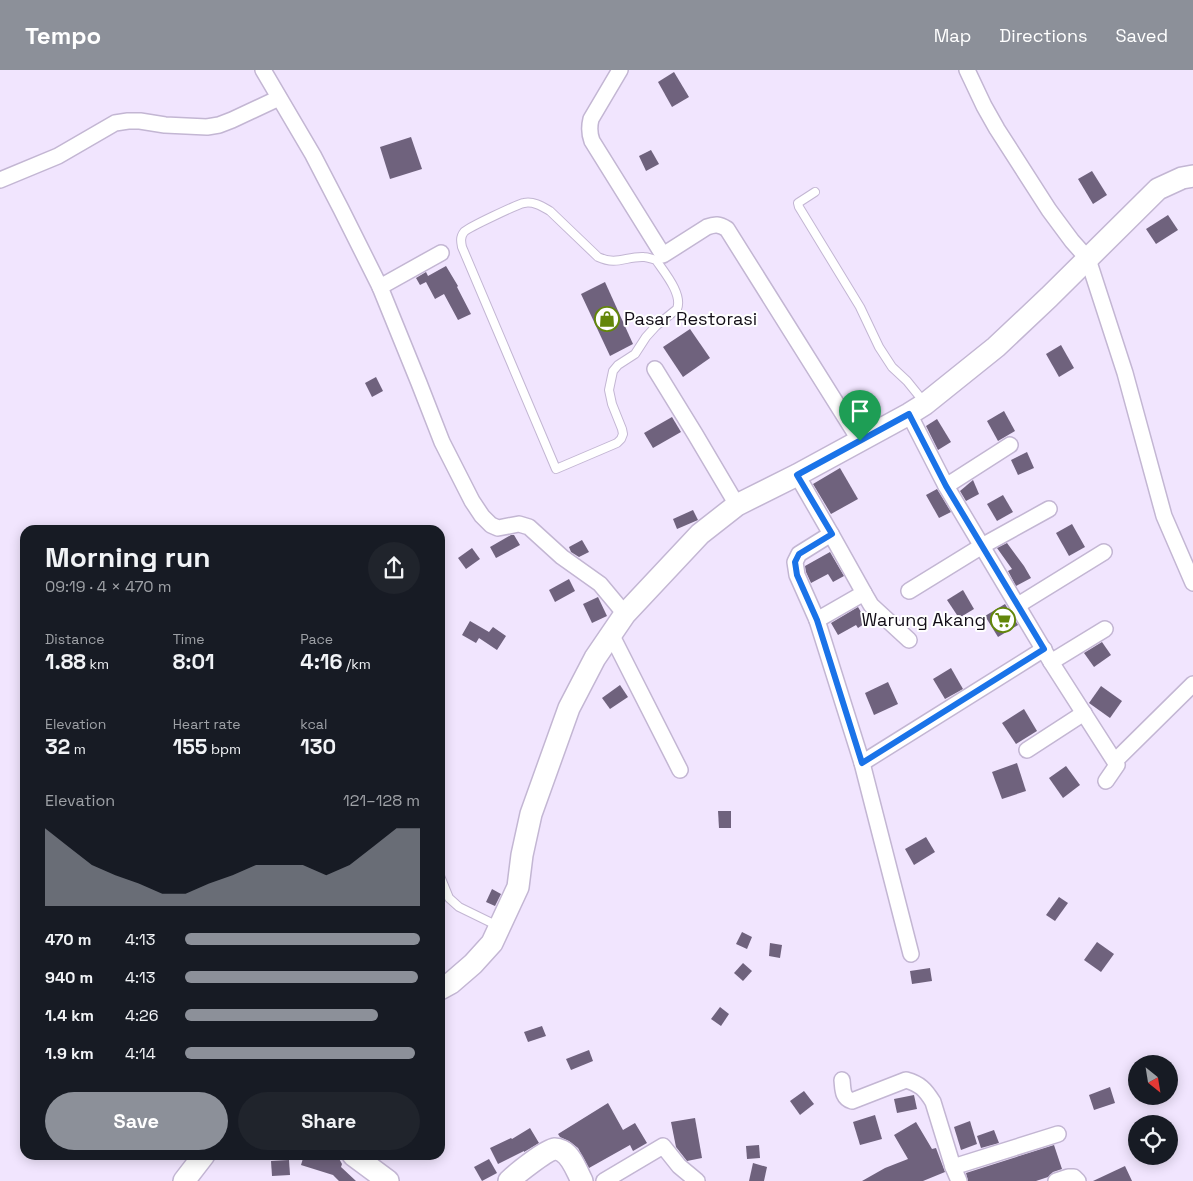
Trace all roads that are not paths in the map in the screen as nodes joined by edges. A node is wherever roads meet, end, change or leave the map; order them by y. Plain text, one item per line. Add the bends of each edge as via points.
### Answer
1 (263, 70) edge
2 (620, 70) edge
3 (967, 70) edge
4 (279, 98) junction
5 (1193, 176) edge
6 (0, 180) edge
7 (815, 192) dead end
8 (441, 253) dead end
9 (659, 258) junction
10 (1088, 259) junction
11 (380, 287) junction
12 (654, 369) dead end
13 (917, 409) junction
14 (860, 441) junction
15 (1010, 444) dead end
16 (797, 475) junction
17 (946, 486) junction
18 (736, 505) junction
19 (1049, 509) dead end
20 (832, 534) junction
21 (982, 546) junction
22 (1104, 552) dead end
23 (1193, 583) edge
24 (908, 591) dead end
25 (864, 593) junction
26 (1018, 605) junction
27 (625, 614) junction
28 (817, 620) junction
29 (1105, 629) dead end
30 (611, 634) junction
31 (909, 640) dead end
32 (1048, 656) junction
33 (1193, 684) edge
34 (1084, 713) junction
35 (1027, 750) dead end
36 (1115, 761) junction
37 (862, 763) junction
38 (680, 770) dead end
39 (1106, 781) dead end
40 (445, 888) edge
41 (500, 927) junction
42 (911, 954) dead end
43 (445, 986) edge
44 (842, 1080) dead end
45 (1058, 1134) dead end
46 (200, 1160) edge
47 (360, 1160) edge
48 (956, 1174) edge
49 (184, 1181) edge
50 (388, 1181) edge
51 (509, 1181) edge
52 (582, 1181) edge
53 (604, 1181) edge
54 (697, 1181) edge
55 (1056, 1181) edge
56 (1078, 1181) edge

1 - 4 street
2 - 9 street via 591,119 589,134
3 - 10 street via 1002,137 1049,210
4 - 6 street via 232,120 207,127 134,121 115,123 58,156
4 - 11 street via 317,162
5 - 10 street via 1158,190
7 - 13 lane via 798,203 799,207 892,367 906,381
8 - 11 street
9 - 9 lane via 679,305 651,331 635,354 614,371 609,390 623,434 617,443 556,469 462,247 461,236 468,229 506,211 524,203 534,203 550,211 606,261
9 - 14 street via 714,224 727,229
10 - 13 street via 996,347
10 - 23 street via 1125,373 1164,516
11 - 27 street via 442,442 482,516 498,528 519,524 529,527 562,557 600,584
12 - 18 street
13 - 14 street
13 - 17 street
14 - 16 street
15 - 17 street
16 - 18 street
16 - 20 street
17 - 21 street
18 - 27 street via 700,534
19 - 21 street
20 - 25 street
20 - 28 street via 799,554 795,562 797,575
21 - 24 street
21 - 26 street
22 - 26 street
25 - 28 street
25 - 31 street via 871,605
26 - 32 street
27 - 30 street
28 - 37 street
29 - 32 street
30 - 38 street
30 - 41 street via 595,658 560,730 531,814 518,887
32 - 34 street
32 - 37 street
33 - 36 street
34 - 35 street
34 - 36 street
36 - 39 street via 1118,765
37 - 42 street
40 - 41 lane via 449,898 459,907
41 - 43 street via 492,943 473,964
44 - 48 street via 844,1096 852,1101 906,1080 919,1085 933,1102
45 - 48 street
46 - 49 street
47 - 50 street
51 - 52 street via 539,1157 559,1149 569,1158
53 - 54 street via 662,1146
55 - 56 street via 1074,1177

